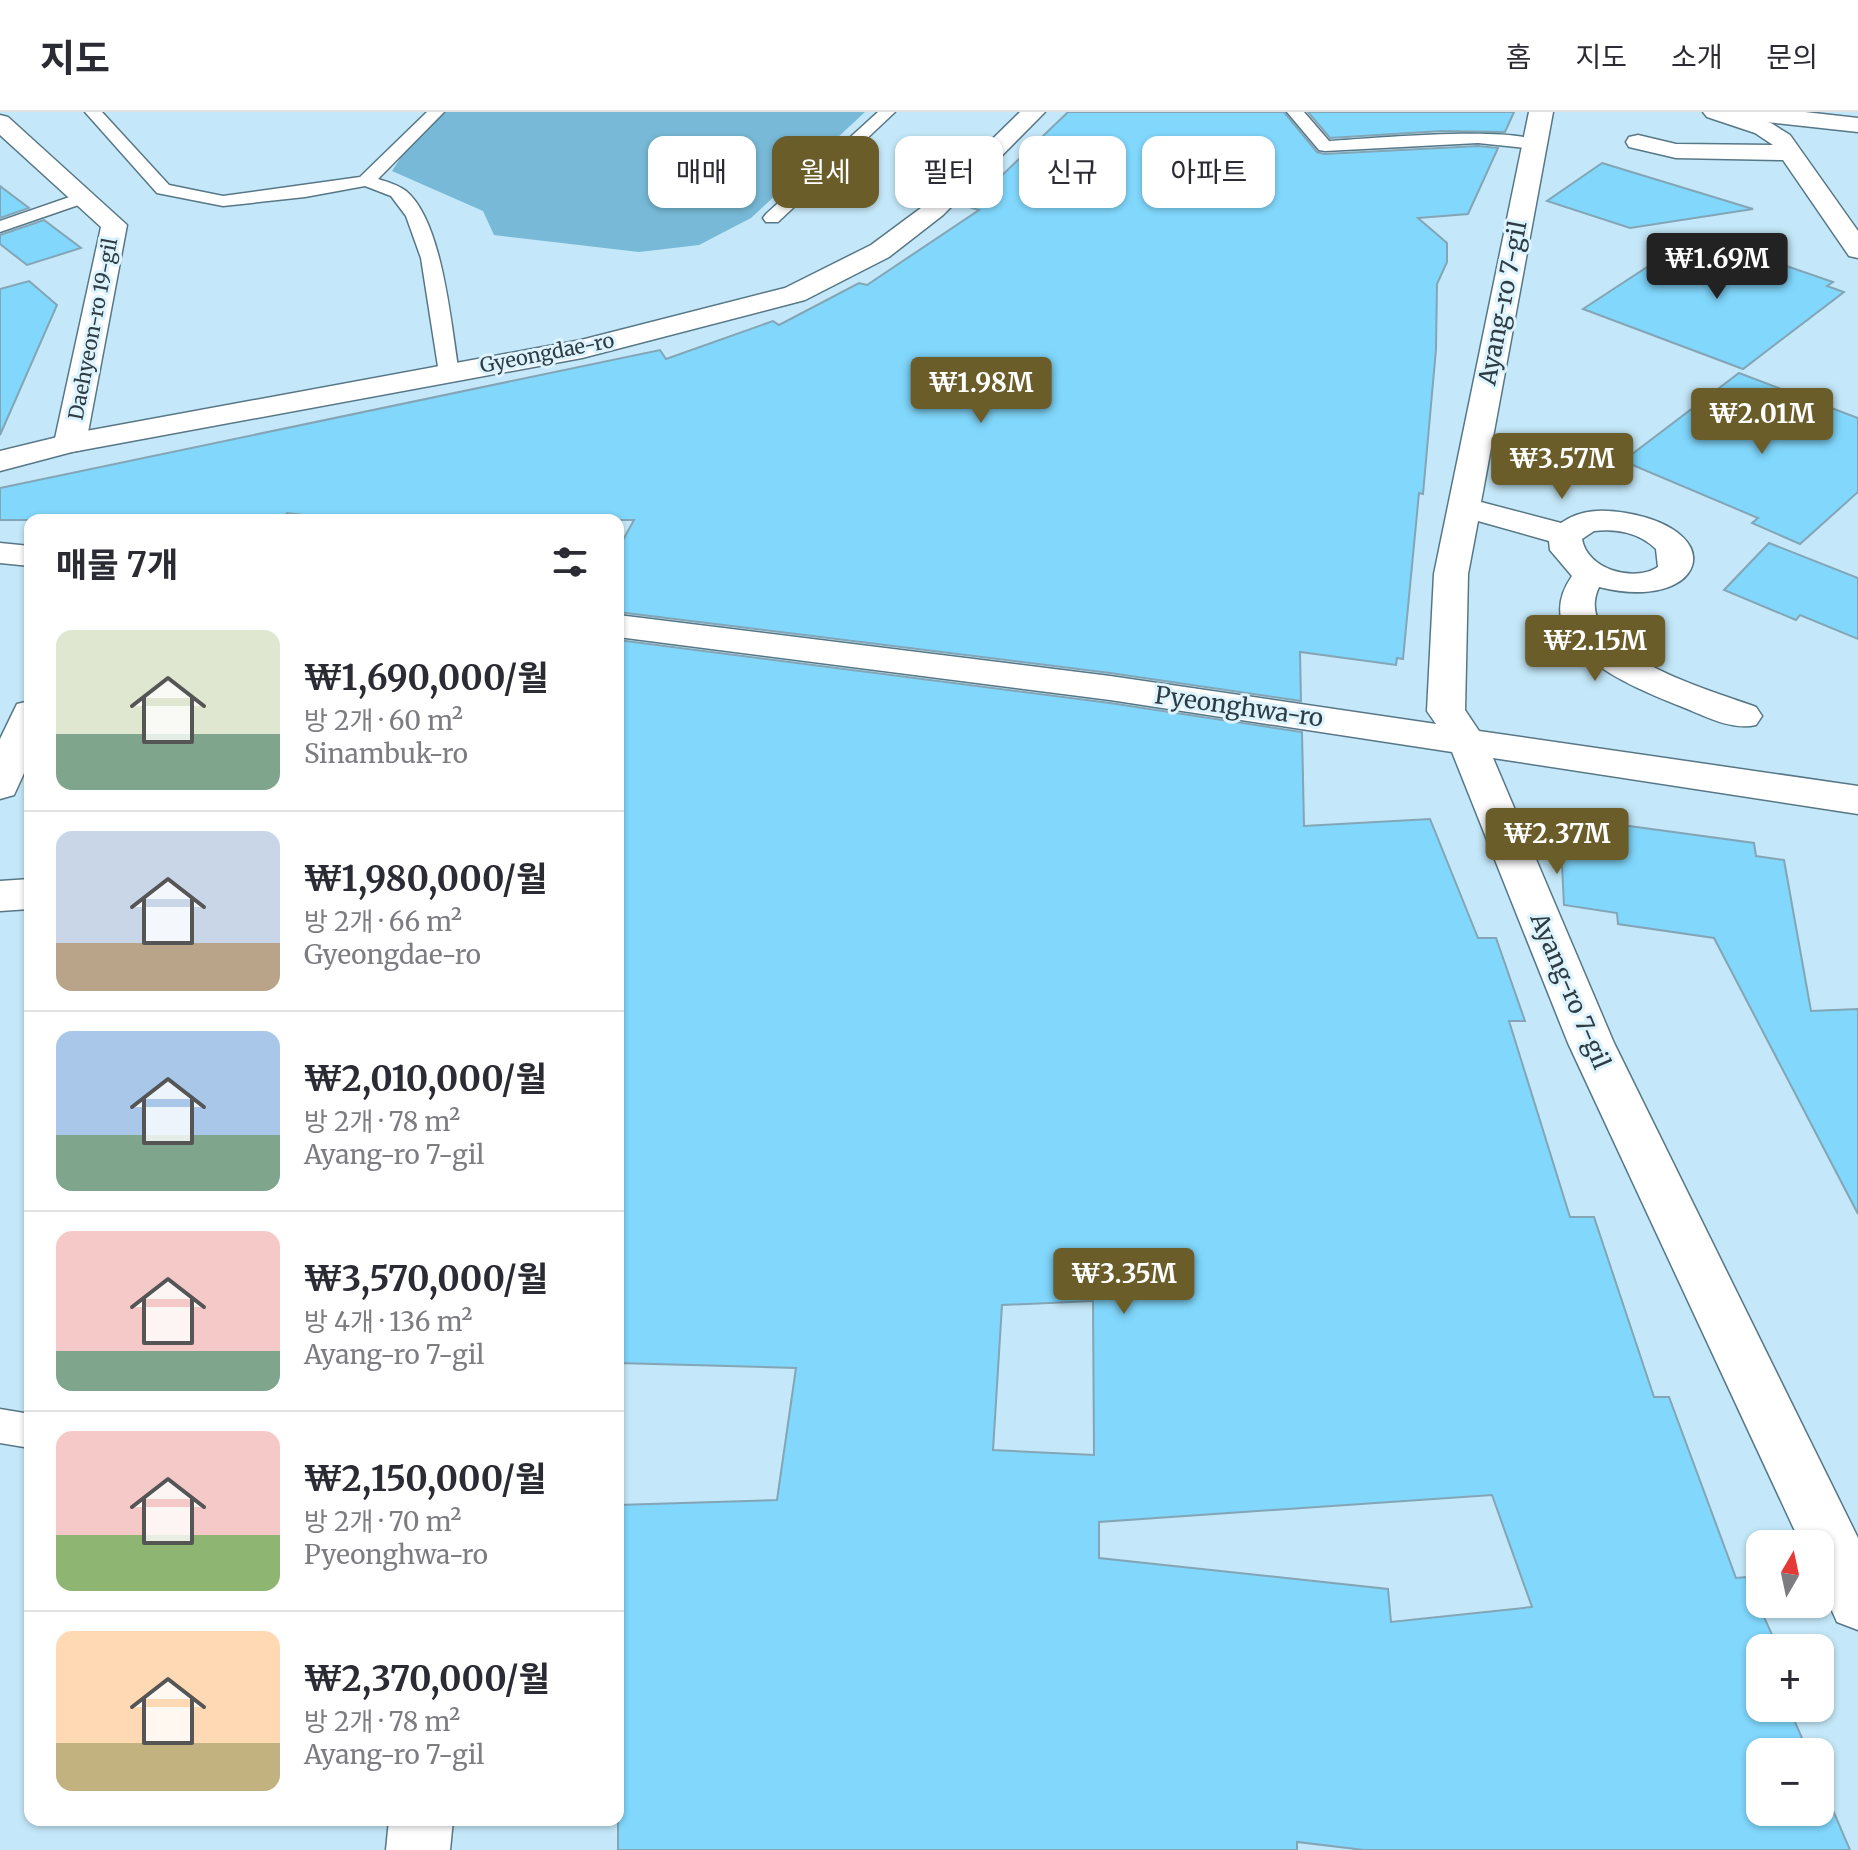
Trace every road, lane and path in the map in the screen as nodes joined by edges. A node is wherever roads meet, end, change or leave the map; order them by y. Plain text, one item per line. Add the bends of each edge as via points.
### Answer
1 (93, 112) edge
2 (436, 112) edge
3 (887, 112) edge
4 (1033, 112) edge
5 (1295, 112) edge
6 (1715, 112) edge
7 (1740, 112) edge
8 (1858, 125) edge
9 (2, 126) edge
10 (1538, 128) edge
11 (1638, 142) dead end
12 (1790, 153) junction
13 (366, 181) junction
14 (84, 197) junction
15 (772, 218) dead end
16 (0, 227) edge
17 (1858, 250) edge
18 (449, 373) junction
19 (70, 443) junction
20 (0, 461) edge
21 (1464, 507) junction
22 (1566, 535) junction
23 (0, 553) edge
24 (24, 555) edge
25 (1591, 573) junction
26 (624, 627) edge
27 (1743, 716) dead end
28 (24, 728) edge
29 (1466, 740) junction
30 (0, 786) edge
31 (1858, 800) edge
32 (24, 894) edge
33 (0, 896) edge
34 (0, 1426) edge
35 (24, 1430) edge
36 (1858, 1601) edge
37 (420, 1826) edge
38 (418, 1850) edge

1 - 13 lane via 163,189 223,201
2 - 13 lane
3 - 15 lane
4 - 18 street, Gyeongdae-ro via 934,210 880,251 795,294 582,349
5 - 10 lane via 1325,146 1478,138
6 - 12 street via 1763,128
7 - 8 street
9 - 14 street, Daehyeon-ro 19-gil
10 - 21 street, Ayang-ro 7-gil
11 - 12 street via 1676,151
12 - 17 street
13 - 18 lane via 403,197 424,231
14 - 16 lane
14 - 19 street, Daehyeon-ro 19-gil via 114,225
18 - 19 street, Gyeongdae-ro
19 - 20 street, Gyeongdae-ro
21 - 22 street
21 - 29 street, Ayang-ro 7-gil via 1451,574 1446,711
22 - 25 street via 1569,557
22 - 25 street via 1585,522 1628,523 1666,540 1677,560 1665,577 1651,581 1615,581
23 - 24 street
25 - 27 street via 1578,591 1575,613 1586,636 1647,678
26 - 29 street, Pyeonghwa-ro via 977,670
28 - 30 street
29 - 31 street, Pyeonghwa-ro
29 - 36 street, Ayang-ro 7-gil via 1591,1043
32 - 33 street
34 - 35 lane
37 - 38 street

